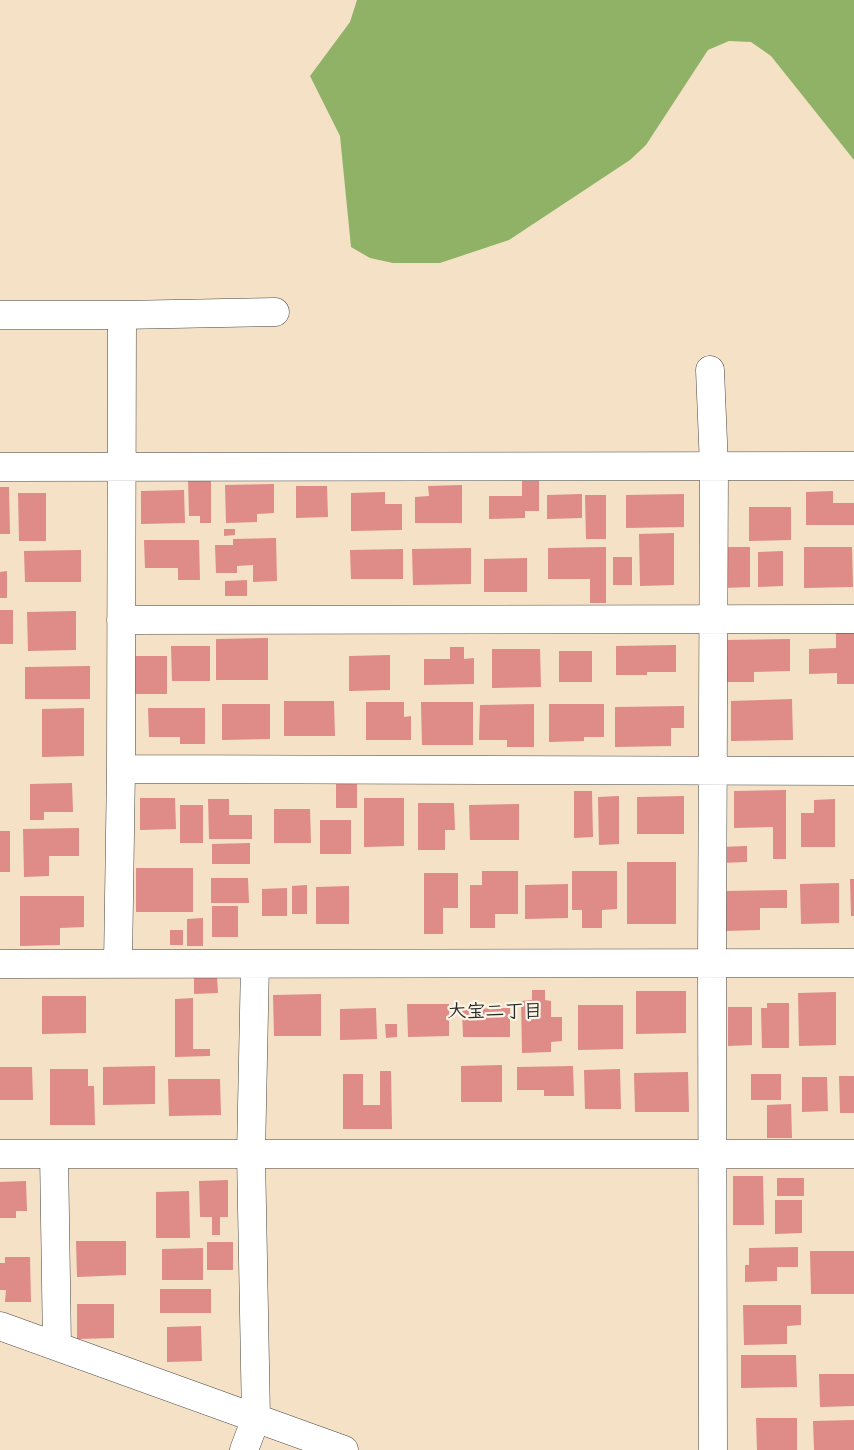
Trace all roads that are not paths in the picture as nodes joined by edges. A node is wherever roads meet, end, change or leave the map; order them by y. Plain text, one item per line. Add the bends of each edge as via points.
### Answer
1 (275, 312) dead end
2 (0, 315) edge
3 (122, 315) junction
4 (710, 370) dead end
5 (714, 466) junction
6 (854, 466) edge
7 (0, 467) edge
8 (122, 468) junction
9 (854, 619) edge
10 (121, 620) junction
11 (714, 620) junction
12 (121, 770) junction
13 (854, 771) edge
14 (712, 772) junction
15 (118, 963) junction
16 (854, 963) edge
17 (0, 964) edge
18 (255, 964) junction
19 (712, 964) junction
20 (0, 1154) edge
21 (54, 1154) junction
22 (251, 1154) junction
23 (713, 1154) junction
24 (854, 1154) edge
25 (0, 1326) edge
26 (57, 1346) junction
27 (256, 1418) junction
28 (244, 1450) edge
29 (344, 1450) edge
30 (713, 1450) edge

1 - 3 street
2 - 3 street
3 - 8 street
4 - 5 street
5 - 6 street
5 - 8 street
5 - 11 street
7 - 8 street
8 - 10 street
9 - 11 street
10 - 11 street
10 - 12 street
11 - 14 street
12 - 14 street
12 - 15 street
13 - 14 street
14 - 19 street
15 - 17 street
15 - 18 street
16 - 19 street
18 - 19 street
18 - 22 street
19 - 23 street
20 - 21 street
21 - 22 street
21 - 26 street
22 - 23 street
22 - 27 street
23 - 24 street
23 - 30 street
25 - 26 street
26 - 27 street
27 - 28 street
27 - 29 street

